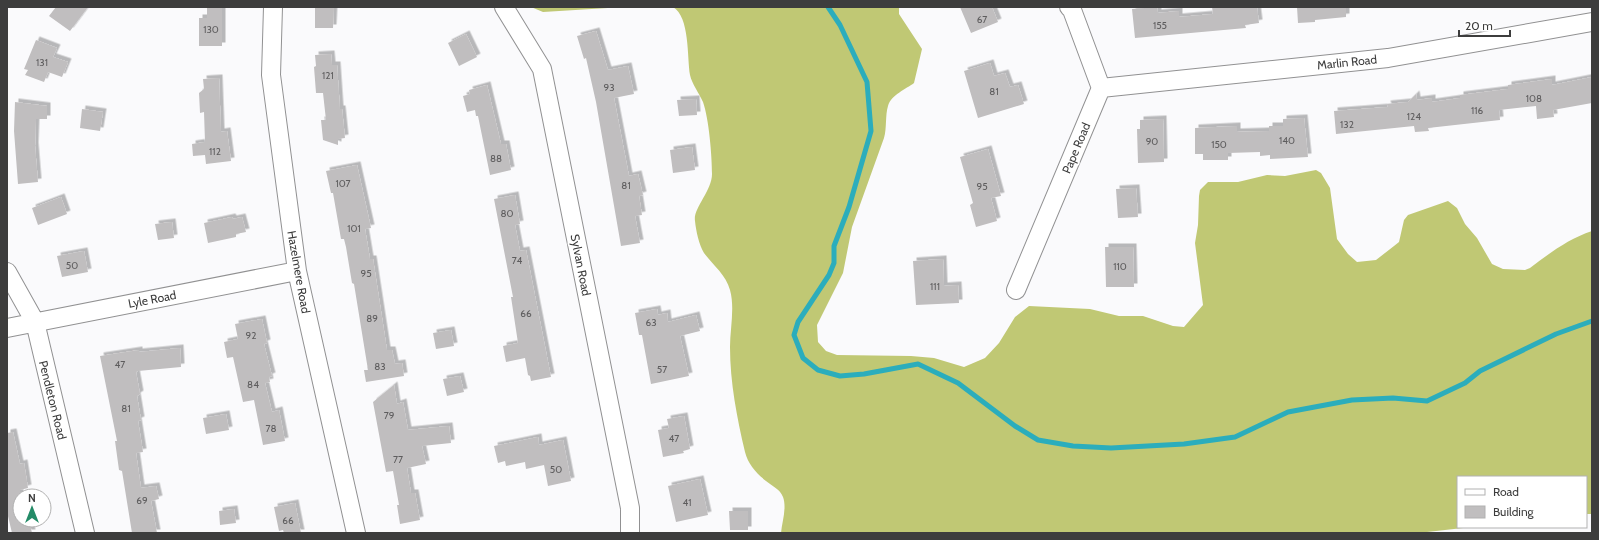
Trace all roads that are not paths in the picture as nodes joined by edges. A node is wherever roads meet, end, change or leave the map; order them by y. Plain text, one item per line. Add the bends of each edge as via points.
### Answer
1 (273, 7) edge
2 (504, 7) edge
3 (1069, 7) edge
4 (1592, 22) edge
5 (1101, 88) junction
6 (297, 271) junction
7 (7, 272) edge
8 (1016, 290) dead end
9 (35, 322) junction
10 (7, 328) edge
11 (85, 533) edge
12 (356, 533) edge
13 (630, 533) edge

1 - 6 street, Hazelmere Road via 271,75
2 - 13 street, Sylvan Road via 542,69 630,508
3 - 5 street
4 - 5 street, Marlin Road via 1388,58
5 - 8 street, Pape Road
6 - 9 street, Lyle Road
6 - 12 street, Hazelmere Road
7 - 9 street, Pendleton Road
9 - 10 street, Lyle Road
9 - 11 street, Pendleton Road

